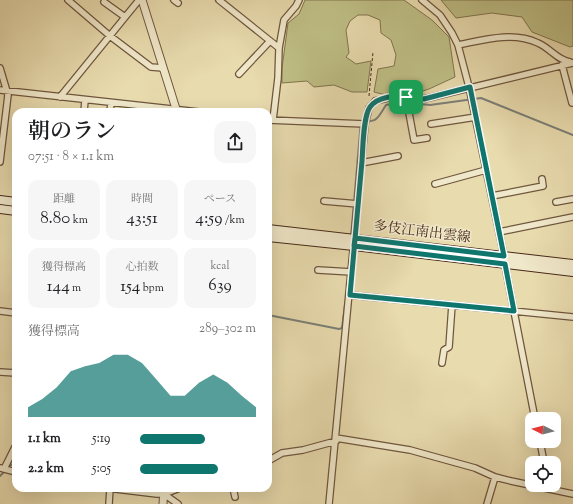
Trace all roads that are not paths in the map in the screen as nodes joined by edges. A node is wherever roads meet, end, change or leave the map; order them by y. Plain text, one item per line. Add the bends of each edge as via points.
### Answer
1 (68, 0) edge
2 (140, 0) edge
3 (220, 0) edge
4 (299, 0) edge
5 (422, 0) edge
6 (104, 2) dead end
7 (124, 17) junction
8 (110, 36) junction
9 (270, 41) junction
10 (458, 45) junction
11 (279, 48) junction
12 (572, 63) edge
13 (562, 65) junction
14 (0, 68) edge
15 (163, 68) junction
16 (239, 74) dead end
17 (470, 87) junction
18 (0, 90) edge
19 (8, 91) junction
20 (60, 97) junction
21 (406, 97) junction
22 (85, 100) junction
23 (111, 103) junction
24 (573, 103) edge
25 (84, 108) edge
26 (110, 108) edge
27 (142, 108) edge
28 (176, 108) edge
29 (272, 110) edge
30 (476, 117) junction
31 (272, 120) edge
32 (365, 124) junction
33 (431, 124) dead end
34 (427, 138) dead end
35 (398, 156) dead end
36 (0, 162) edge
37 (361, 163) junction
38 (486, 170) junction
39 (542, 179) dead end
40 (435, 184) dead end
41 (492, 196) junction
42 (573, 199) edge
43 (0, 200) edge
44 (324, 200) dead end
45 (12, 202) edge
46 (556, 202) dead end
47 (358, 204) junction
48 (0, 209) edge
49 (12, 210) edge
50 (573, 216) edge
51 (272, 230) edge
52 (499, 232) junction
53 (272, 237) edge
54 (354, 242) junction
55 (504, 256) junction
56 (505, 264) junction
57 (573, 264) edge
58 (318, 270) dead end
59 (352, 272) junction
60 (573, 272) edge
61 (350, 295) junction
62 (452, 305) junction
63 (0, 311) edge
64 (514, 311) junction
65 (12, 312) edge
66 (573, 317) edge
67 (442, 363) dead end
68 (0, 372) edge
69 (12, 373) edge
70 (534, 412) edge
71 (336, 440) junction
72 (12, 452) edge
73 (272, 459) edge
74 (2, 468) edge
75 (12, 471) edge
76 (495, 477) junction
77 (525, 483) edge
78 (561, 491) edge
79 (111, 492) edge
80 (164, 492) edge
81 (165, 492) edge
82 (234, 492) edge
83 (573, 494) edge
84 (235, 498) dead end
85 (109, 504) edge
86 (163, 504) edge
87 (178, 504) edge
88 (329, 504) edge
89 (487, 504) edge

1 - 8 street
2 - 7 street
2 - 15 street
3 - 9 street
4 - 11 street via 284,20
5 - 10 street via 440,15
6 - 7 street
7 - 8 street
8 - 15 street via 151,67
8 - 20 street
9 - 11 street
9 - 16 street
10 - 12 street via 506,36 539,43 563,61
10 - 17 street
11 - 29 street via 278,78
12 - 13 street
13 - 17 street
13 - 24 street
14 - 19 street
15 - 28 street
17 - 21 street via 424,99
17 - 30 street
18 - 19 street
19 - 20 street
19 - 36 street
20 - 22 street
21 - 32 street via 396,96 375,101 369,108
21 - 34 street via 414,140
22 - 23 street
22 - 25 street
23 - 26 street
23 - 27 street
30 - 33 street
30 - 38 street
31 - 32 street
32 - 37 street
35 - 37 street
37 - 47 street
38 - 40 street
38 - 41 street
39 - 41 street via 543,186
41 - 52 street
42 - 46 street
43 - 45 main road
44 - 47 street
47 - 54 street
48 - 49 main road
50 - 52 street
51 - 54 main road, 多伎江南出雲線
52 - 55 street
53 - 54 main road, 多伎江南出雲線
54 - 55 main road, 多伎江南出雲線
54 - 56 main road, 多伎江南出雲線
54 - 59 street
55 - 57 main road, 多伎江南出雲線
56 - 60 main road, 多伎江南出雲線
56 - 64 street
58 - 59 street
59 - 61 street
61 - 62 street
61 - 71 street
62 - 64 street
62 - 67 street via 448,347 444,350
63 - 65 street
64 - 66 street
64 - 70 street
68 - 69 street
71 - 73 street via 304,450 282,453
71 - 76 street via 410,450 476,468
71 - 88 street
72 - 74 street
74 - 75 street
76 - 77 street
76 - 89 street
78 - 83 street
79 - 85 street
80 - 86 street
81 - 87 street
82 - 84 street

